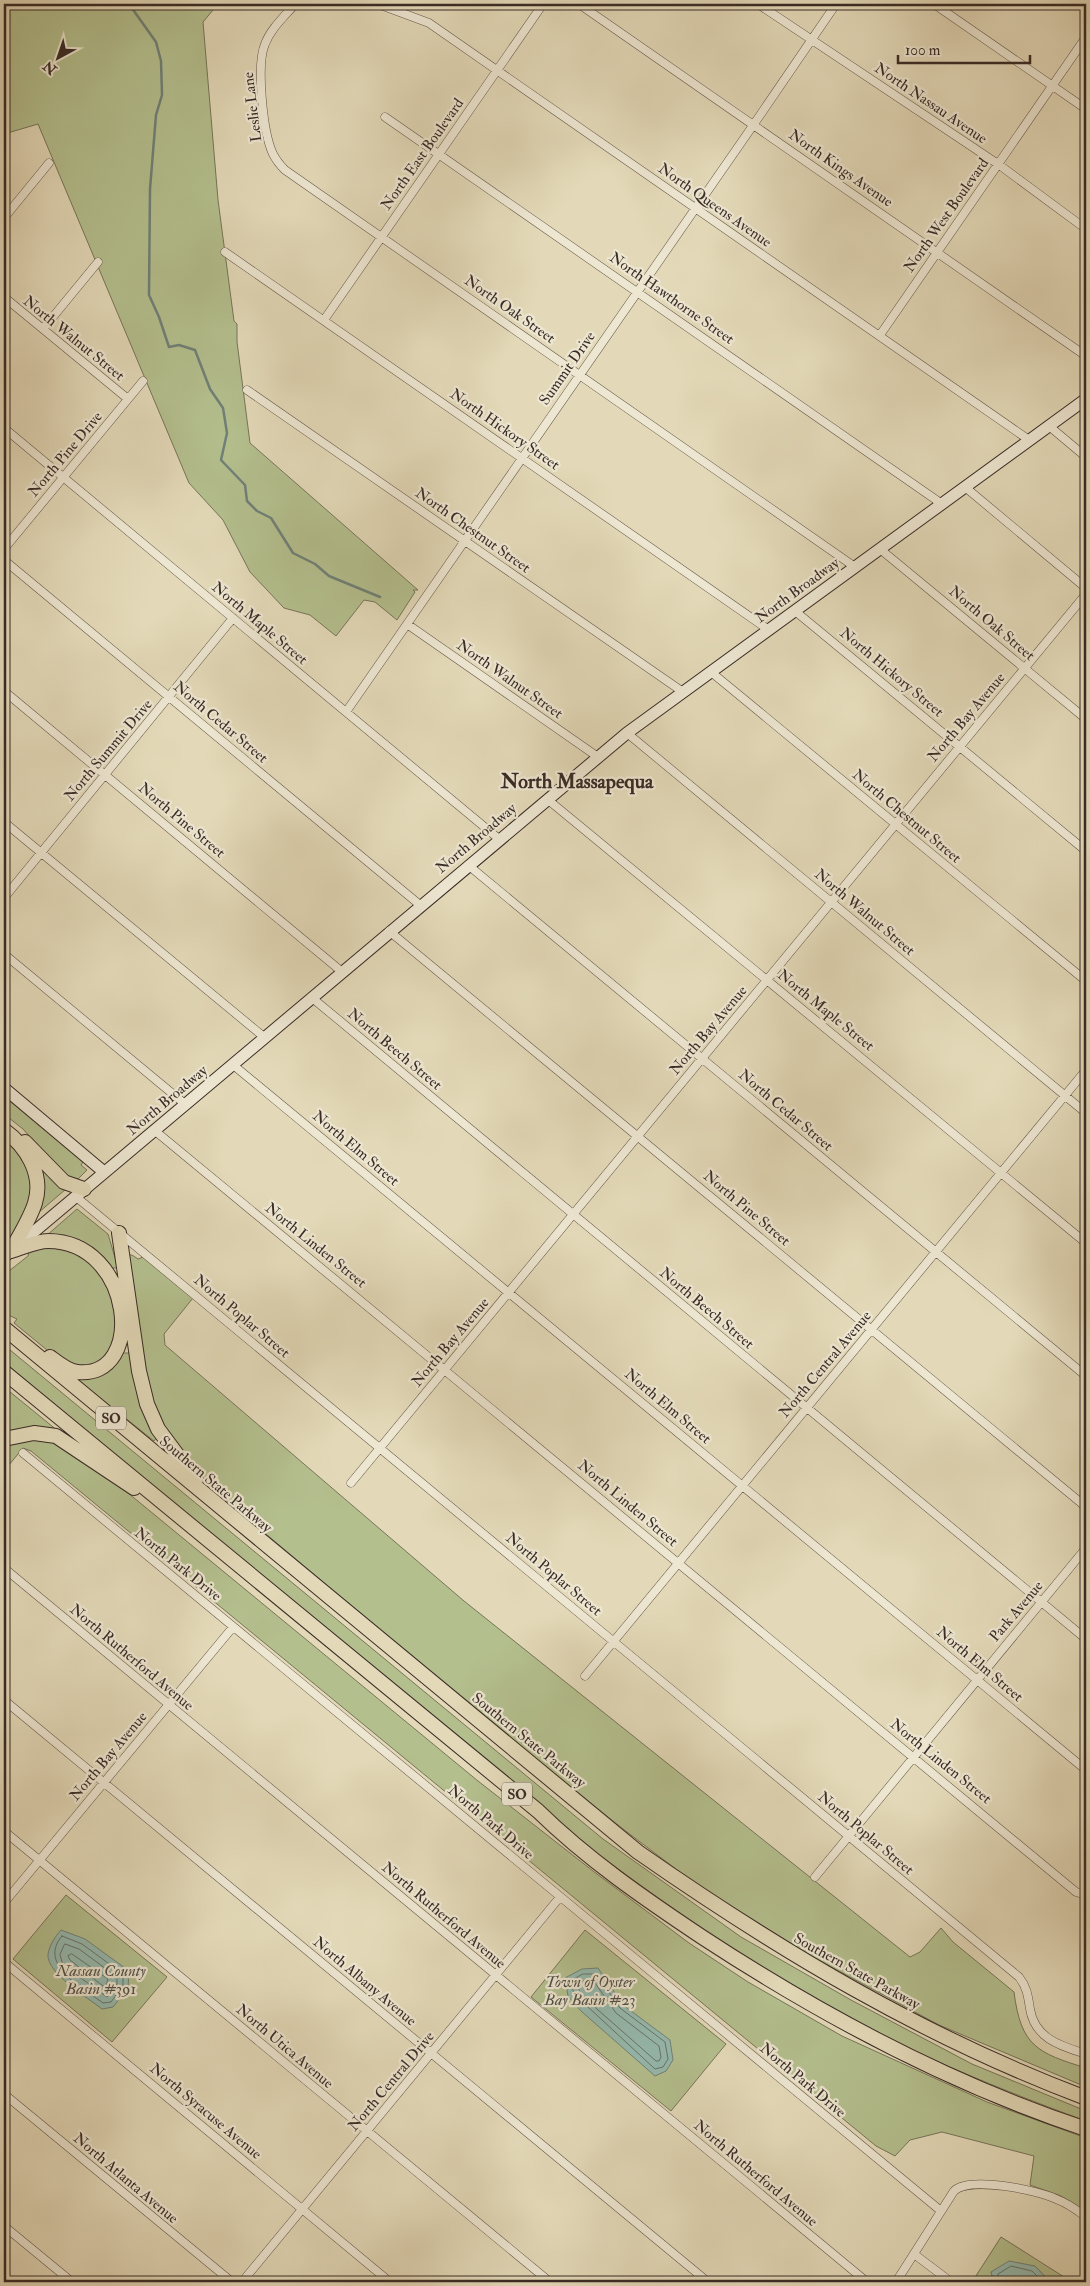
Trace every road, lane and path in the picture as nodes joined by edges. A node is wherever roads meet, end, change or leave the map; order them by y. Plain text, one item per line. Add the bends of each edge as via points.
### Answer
1 (295, 4) edge
2 (378, 4) edge
3 (543, 4) edge
4 (579, 4) edge
5 (758, 4) edge
6 (836, 4) edge
7 (934, 4) edge
8 (1086, 37) edge
9 (810, 40) junction
10 (497, 70) junction
11 (1052, 85) junction
12 (1086, 109) edge
13 (385, 117) dead end
14 (754, 124) junction
15 (439, 154) junction
16 (275, 158) joint
17 (49, 163) dead end
18 (998, 164) junction
19 (694, 208) junction
20 (4, 218) edge
21 (1086, 229) edge
22 (382, 237) junction
23 (225, 252) dead end
24 (937, 252) junction
25 (98, 262) dead end
26 (638, 290) junction
27 (4, 297) edge
28 (324, 320) junction
29 (43, 329) junction
30 (880, 335) junction
31 (1086, 356) edge
32 (580, 374) junction
33 (142, 381) dead end
34 (246, 390) dead end
35 (128, 399) junction
36 (1086, 399) edge
37 (1049, 426) junction
38 (4, 428) edge
39 (1029, 440) junction
40 (522, 457) junction
41 (1086, 457) edge
42 (63, 478) junction
43 (965, 487) junction
44 (942, 504) junction
45 (464, 541) junction
46 (4, 549) edge
47 (880, 549) junction
48 (4, 560) edge
49 (855, 567) junction
50 (1086, 588) edge
51 (1086, 594) edge
52 (795, 611) junction
53 (233, 618) junction
54 (407, 624) junction
55 (769, 630) junction
56 (1025, 668) junction
57 (711, 672) junction
58 (4, 691) edge
59 (683, 692) junction
60 (170, 697) junction
61 (346, 712) junction
62 (1086, 719) edge
63 (627, 733) junction
64 (960, 746) junction
65 (598, 757) junction
66 (105, 775) junction
67 (547, 799) junction
68 (4, 822) edge
69 (896, 824) junction
70 (499, 839) junction
71 (1086, 851) edge
72 (41, 853) junction
73 (468, 865) junction
74 (4, 898) edge
75 (831, 902) junction
76 (420, 905) junction
77 (389, 931) junction
78 (4, 954) edge
79 (342, 971) junction
80 (767, 980) junction
81 (1086, 981) edge
82 (311, 997) junction
83 (264, 1037) junction
84 (702, 1058) junction
85 (232, 1064) junction
86 (1086, 1070) edge
87 (4, 1088) edge
88 (1066, 1095) junction
89 (185, 1104) junction
90 (1086, 1112) edge
91 (4, 1124) edge
92 (4, 1130) edge
93 (154, 1130) junction
94 (638, 1136) junction
95 (104, 1172) junction
96 (1002, 1173) junction
97 (80, 1193) junction
98 (573, 1214) junction
99 (119, 1233) junction
100 (1086, 1243) edge
101 (936, 1251) junction
102 (7, 1254) edge
103 (509, 1292) junction
104 (4, 1327) edge
105 (872, 1330) junction
106 (444, 1370) junction
107 (4, 1372) edge
108 (1086, 1376) edge
109 (807, 1408) junction
110 (4, 1440) edge
111 (380, 1448) junction
112 (23, 1453) dead end
113 (351, 1483) dead end
114 (743, 1486) junction
115 (1086, 1507) edge
116 (219, 1508) junction
117 (206, 1536) junction
118 (1086, 1548) edge
119 (678, 1564) junction
120 (4, 1568) edge
121 (1042, 1602) junction
122 (233, 1627) junction
123 (1086, 1639) edge
124 (614, 1642) junction
125 (585, 1676) dead end
126 (977, 1680) junction
127 (4, 1700) edge
128 (168, 1704) junction
129 (913, 1758) junction
130 (1086, 1770) edge
131 (103, 1783) junction
132 (4, 1831) edge
133 (848, 1836) junction
134 (39, 1860) junction
135 (815, 1877) dead end
136 (1086, 1895) edge
137 (560, 1897) junction
138 (4, 1903) edge
139 (4, 1962) edge
140 (496, 1975) junction
141 (431, 2054) junction
142 (1086, 2054) edge
143 (4, 2094) edge
144 (1086, 2098) edge
145 (1086, 2129) edge
146 (367, 2131) junction
147 (302, 2209) junction
148 (941, 2211) junction
149 (1086, 2217) edge
150 (4, 2226) edge
151 (914, 2254) junction
152 (72, 2282) edge
153 (232, 2282) edge
154 (242, 2282) edge
155 (390, 2282) edge
156 (550, 2282) edge
157 (708, 2282) edge
158 (867, 2282) edge
159 (896, 2282) edge
160 (951, 2282) edge

1 - 16 street, Leslie Lane via 265,43 261,58 269,140
2 - 10 street, North Queens Avenue via 429,23
3 - 10 street, North East Boulevard
4 - 14 street, North Kings Avenue
5 - 9 street, North Nassau Avenue
6 - 9 street
7 - 11 street
8 - 11 street, North West Boulevard
9 - 14 street, Summit Drive
9 - 18 street, North Nassau Avenue
10 - 15 street, North East Boulevard
10 - 19 street, North Queens Avenue
11 - 12 street
11 - 18 street, North West Boulevard
13 - 15 street, North Hawthorne Street
14 - 19 street, Summit Drive
14 - 24 street, North Kings Avenue
15 - 22 street, North East Boulevard
15 - 26 street, North Hawthorne Street
16 - 22 street, North Oak Street via 285,170
17 - 20 street
18 - 21 street, North Nassau Avenue
18 - 24 street, North West Boulevard
19 - 26 street, Summit Drive
19 - 30 street, North Queens Avenue
22 - 28 street, North East Boulevard
22 - 32 street, North Oak Street
23 - 28 street, North Hickory Street
24 - 30 street, North West Boulevard
24 - 31 street, North Kings Avenue
25 - 29 street
26 - 32 street, Summit Drive
26 - 44 street, North Hawthorne Street
27 - 29 street, North Walnut Street
28 - 40 street, North Hickory Street
29 - 35 street, North Walnut Street
30 - 39 street, North Queens Avenue
32 - 40 street, Summit Drive
32 - 49 street, North Oak Street
33 - 35 street, North Pine Drive
34 - 45 street, North Chestnut Street
35 - 42 street, North Pine Drive
36 - 37 main road, North Broadway
37 - 39 main road, North Broadway
37 - 41 street
38 - 42 street, North Maple Street
39 - 43 main road, North Broadway
40 - 45 street, Summit Drive
40 - 55 street, North Hickory Street
42 - 46 street, North Pine Drive
42 - 53 street, North Maple Street
43 - 44 main road, North Broadway
43 - 50 street
44 - 47 main road, North Broadway
45 - 54 street, Summit Drive
45 - 59 street, North Chestnut Street
47 - 49 main road, North Broadway
47 - 56 street, North Oak Street
48 - 60 street, North Cedar Street
49 - 52 main road, North Broadway
51 - 56 street, North Bay Avenue
52 - 55 main road, North Broadway
52 - 64 street, North Hickory Street
53 - 60 street, North Summit Drive
53 - 61 street, North Maple Street
54 - 61 street, Summit Drive
54 - 65 street, North Walnut Street
55 - 57 main road, North Broadway
56 - 62 street, North Oak Street
56 - 64 street, North Bay Avenue
57 - 59 main road, North Broadway
57 - 69 street, North Chestnut Street
58 - 66 street, North Pine Street
59 - 63 main road, North Broadway
60 - 66 street, North Summit Drive
60 - 76 street, North Cedar Street
61 - 70 street, North Maple Street
63 - 65 main road, North Broadway
63 - 75 street, North Walnut Street
64 - 69 street, North Bay Avenue
64 - 71 street, North Hickory Street
65 - 67 main road, North Broadway
66 - 72 street, North Summit Drive
66 - 79 street, North Pine Street
67 - 70 main road, North Broadway
67 - 80 street, North Maple Street
68 - 72 street
69 - 75 street, North Bay Avenue
69 - 81 street, North Chestnut Street
70 - 73 main road, North Broadway
72 - 74 street, North Summit Drive
72 - 83 street
73 - 76 main road, North Broadway
73 - 84 street, North Cedar Street
75 - 80 street, North Bay Avenue
75 - 88 street, North Walnut Street
76 - 77 main road, North Broadway
77 - 79 main road, North Broadway
77 - 94 street, North Pine Street
78 - 89 street
79 - 82 main road, North Broadway
80 - 84 street, North Bay Avenue
80 - 96 street, North Maple Street
82 - 83 main road, North Broadway
82 - 98 street, North Beech Street
83 - 85 main road, North Broadway
84 - 94 street, North Bay Avenue
84 - 101 street, North Cedar Street
85 - 89 main road, North Broadway
85 - 103 street, North Elm Street
86 - 88 street, North Central Avenue
87 - 95 main road
88 - 90 street, North Walnut Street
88 - 96 street, North Central Avenue
89 - 93 main road, North Broadway
91 - 97 highway via 64,1182
92 - 102 highway via 29,1156 37,1197
93 - 95 main road, North Broadway
93 - 106 street, North Linden Street
94 - 98 street, North Bay Avenue
94 - 105 street, North Pine Street
95 - 97 main road, North Broadway
96 - 100 street, North Maple Street
96 - 101 street, North Central Avenue
97 - 99 street, North Poplar Street
97 - 102 main road, North Broadway
98 - 103 street, North Bay Avenue
98 - 109 street, North Beech Street
99 - 111 street, North Poplar Street
99 - 116 highway via 139,1371 147,1404 158,1429 176,1456
101 - 105 street, North Central Avenue
101 - 108 street, North Cedar Street
102 - 104 highway via 45,1241 74,1244 85,1250 106,1272 115,1288 124,1325 119,1346 111,1358 94,1370 77,1372 64,1367
103 - 106 street, North Bay Avenue
103 - 114 street, North Elm Street
104 - 116 highway, Southern State Parkway / SO
105 - 109 street, North Central Avenue
105 - 115 street, North Pine Street
106 - 111 street, North Bay Avenue
106 - 119 street, North Linden Street
107 - 117 highway, SO
109 - 114 street, North Central Avenue
109 - 121 street, North Beech Street
110 - 117 highway via 34,1433 56,1436
111 - 113 street, North Bay Avenue
111 - 124 street, North Poplar Street
112 - 122 street, North Park Drive
114 - 119 street, North Central Avenue
114 - 126 street, North Elm Street
116 - 144 highway, Southern State Parkway / SO via 638,1852 724,1912 785,1951 888,2009 976,2052
117 - 145 highway, SO via 559,1831 659,1908 745,1965 882,2043 991,2092
118 - 121 street, Park Avenue
119 - 124 street, North Central Avenue
119 - 129 street, North Linden Street
120 - 128 street, North Rutherford Avenue
121 - 123 street, North Beech Street
121 - 126 street, Park Avenue
122 - 128 street, North Bay Avenue
122 - 137 street, North Park Drive
124 - 125 street, North Central Avenue
124 - 133 street, North Poplar Street
126 - 129 street, Park Avenue
126 - 130 street, North Elm Street
127 - 131 street, North Albany Avenue
128 - 131 street, North Bay Avenue
128 - 140 street, North Rutherford Avenue
129 - 133 street, Park Avenue
129 - 136 street, North Linden Street via 1076,1892
131 - 134 street, North Bay Avenue
131 - 141 street, North Albany Avenue
132 - 134 street, North Utica Avenue
133 - 135 street, Park Avenue
133 - 142 street, North Poplar Street via 1026,1985 1033,2022 1042,2034 1061,2046
134 - 138 street, North Bay Avenue
134 - 146 street, North Utica Avenue
137 - 140 street, North Central Drive
137 - 148 street, North Park Drive
139 - 147 street, North Syracuse Avenue
140 - 141 street, North Central Drive
140 - 158 street, North Rutherford Avenue
141 - 146 street, North Central Drive
141 - 157 street, North Albany Avenue
143 - 153 street, North Atlanta Avenue
146 - 147 street, North Central Drive
146 - 156 street, North Utica Avenue
147 - 154 street, North Central Drive
147 - 155 street, North Syracuse Avenue
148 - 149 street via 958,2187 974,2184 1040,2193
148 - 151 street
150 - 152 street
151 - 159 street
151 - 160 street

